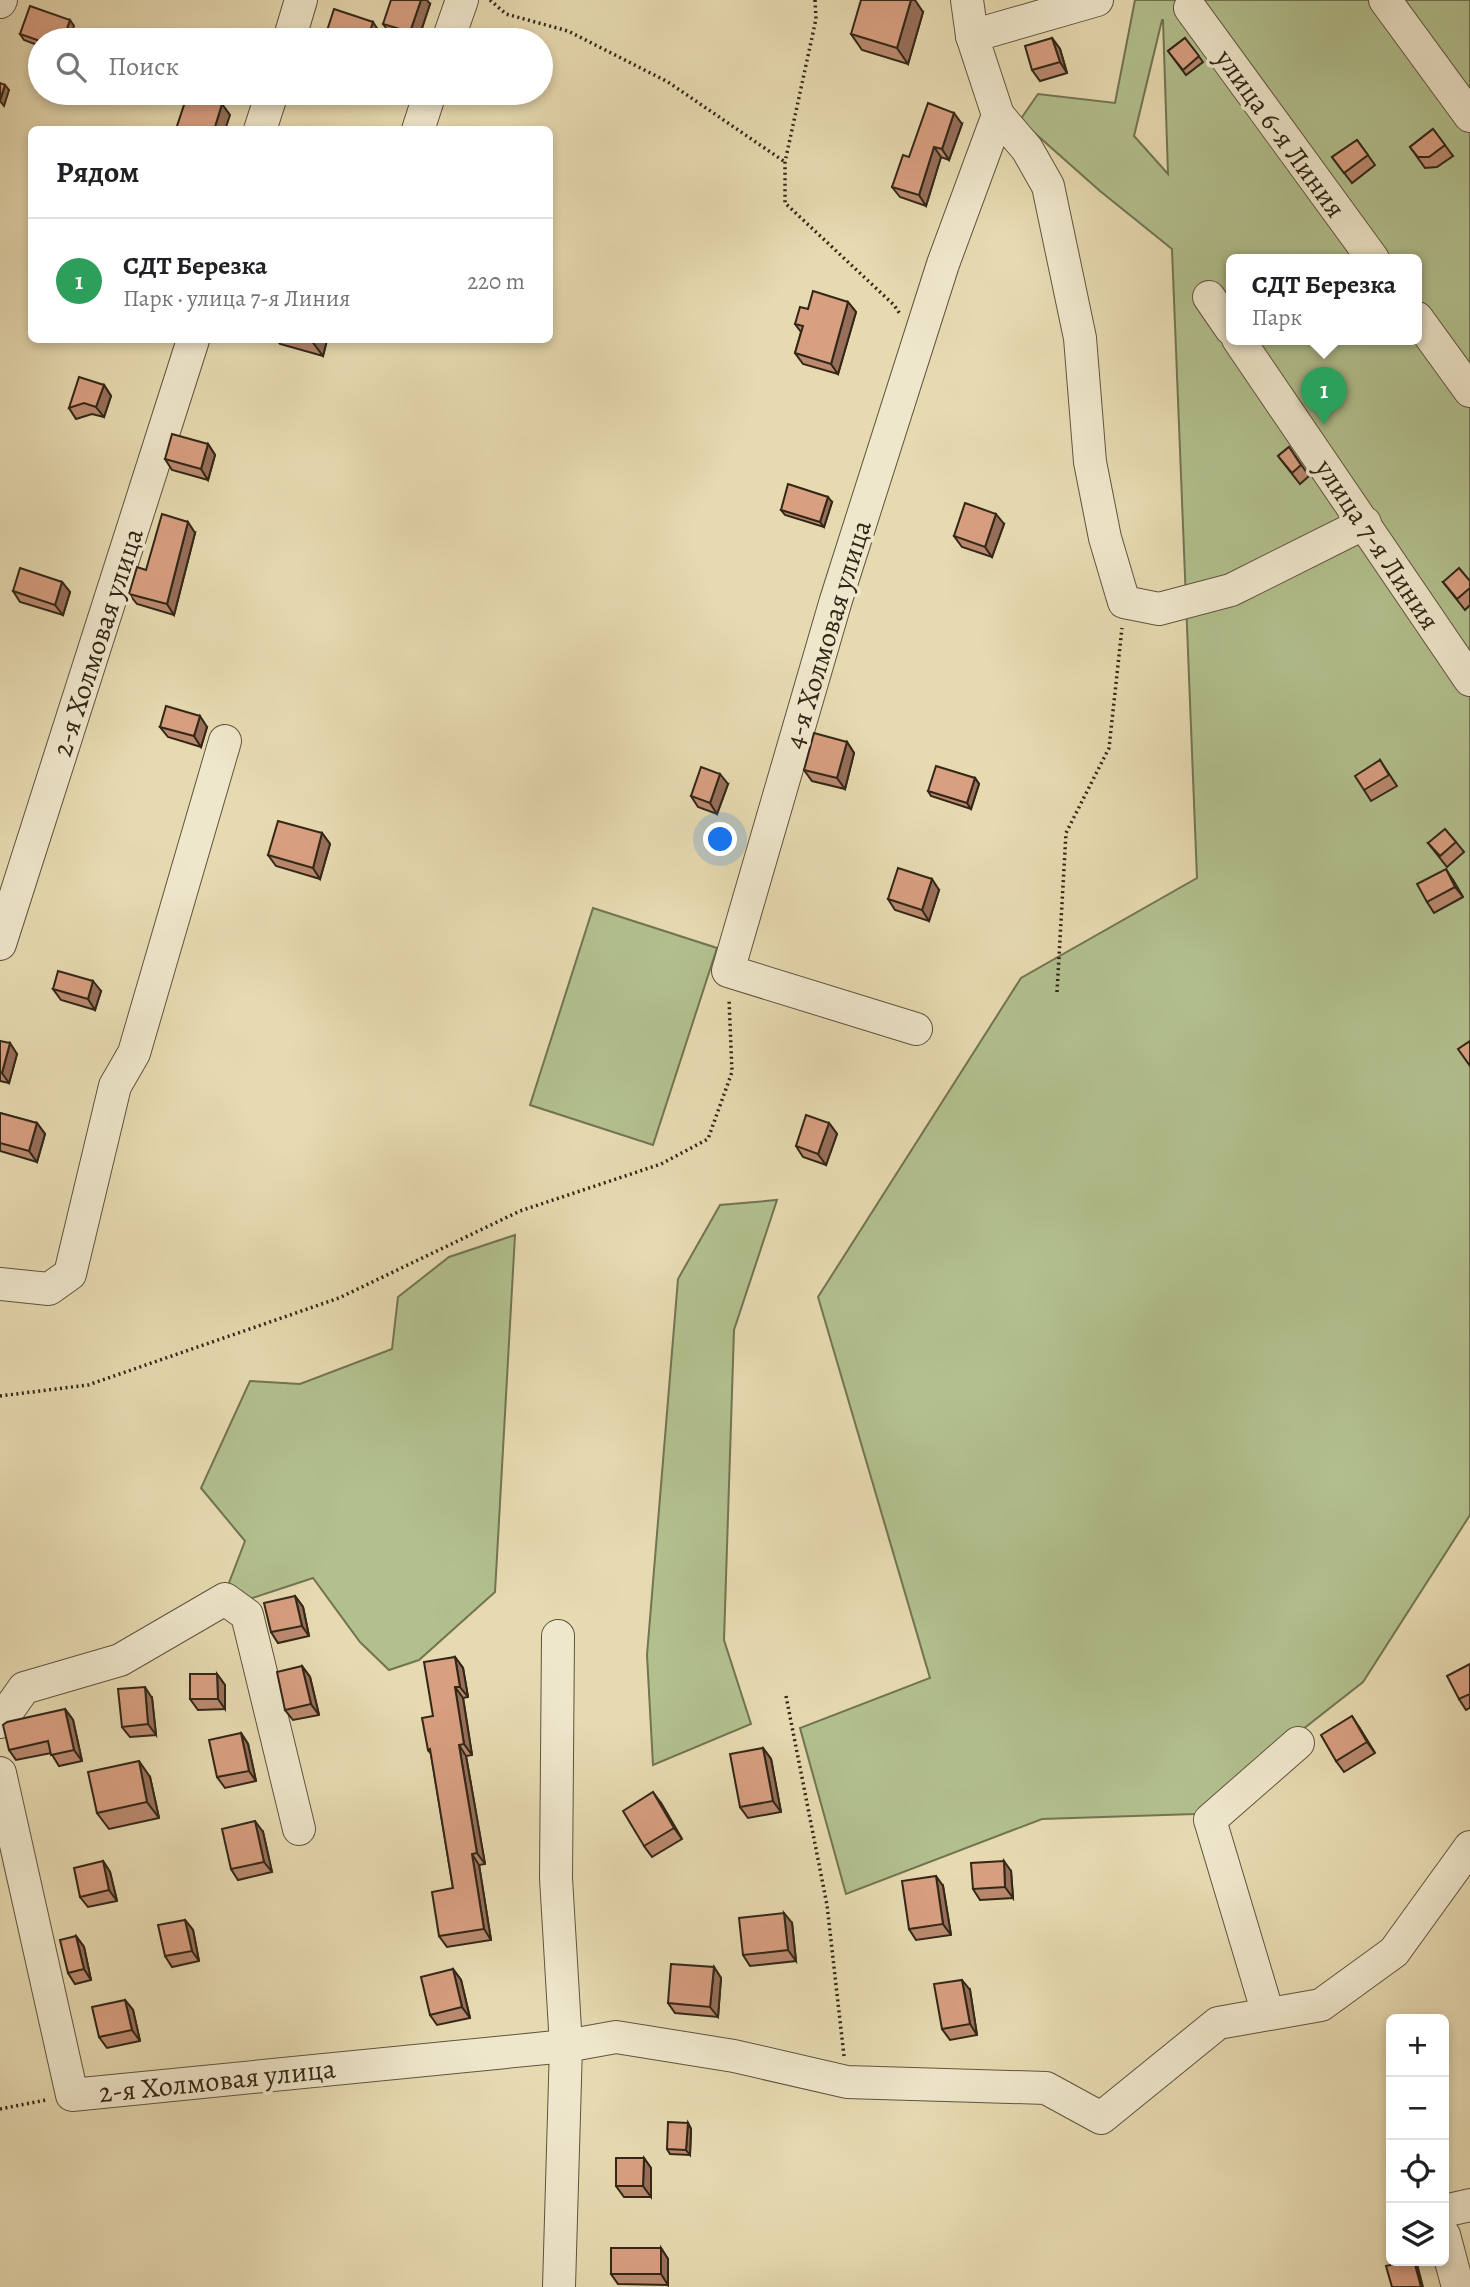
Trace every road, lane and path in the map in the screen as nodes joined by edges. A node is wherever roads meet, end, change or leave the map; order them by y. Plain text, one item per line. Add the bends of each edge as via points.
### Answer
1 (301, 0) edge
2 (462, 0) edge
3 (489, 0) edge
4 (815, 0) edge
5 (967, 0) edge
6 (1097, 0) edge
7 (1385, 0) edge
8 (1190, 8) dead end
9 (293, 28) edge
10 (452, 28) edge
11 (972, 36) junction
12 (268, 105) edge
13 (426, 105) edge
14 (998, 115) junction
15 (1470, 116) edge
16 (261, 126) edge
17 (419, 126) edge
18 (785, 162) junction
19 (1369, 254) edge
20 (1209, 296) dead end
21 (1226, 322) edge
22 (1422, 325) edge
23 (918, 342) junction
24 (192, 343) edge
25 (1242, 345) edge
26 (1470, 391) edge
27 (1365, 523) junction
28 (1124, 602) junction
29 (1470, 680) edge
30 (225, 741) dead end
31 (0, 944) edge
32 (728, 971) junction
33 (1057, 992) dead end
34 (916, 1029) dead end
35 (0, 1284) edge
36 (0, 1396) edge
37 (558, 1636) dead end
38 (786, 1696) dead end
39 (0, 1722) edge
40 (1298, 1743) dead end
41 (0, 1773) edge
42 (299, 1829) dead end
43 (1470, 1847) edge
44 (1268, 2014) junction
45 (566, 2046) junction
46 (847, 2082) junction
47 (72, 2095) junction
48 (0, 2109) edge
49 (1470, 2205) edge
50 (1449, 2210) edge
51 (1449, 2254) edge
52 (559, 2287) edge
53 (1458, 2287) edge

1 - 9 street
2 - 10 street
3 - 18 path via 506,14 568,31 668,82
4 - 18 path via 816,19
5 - 11 street
6 - 11 street
7 - 15 street
8 - 19 street, улица 6-я Линия
11 - 14 street
12 - 16 street
13 - 17 street
14 - 23 street, 4-я Холмовая улица
14 - 28 street via 1027,149 1048,186 1080,338 1090,462
18 - 23 path via 785,203 894,305
20 - 21 street
22 - 26 street
23 - 32 street, 4-я Холмовая улица via 832,614
24 - 31 street, 2-я Холмовая улица
25 - 27 street, улица 7-я Линия
27 - 28 street via 1231,590 1159,608
27 - 29 street, улица 7-я Линия
28 - 33 path via 1109,748 1066,833
30 - 35 street via 134,1053 115,1086 70,1275 49,1289
32 - 34 street
32 - 36 path via 732,1072 708,1139 661,1164 520,1211 339,1298 88,1385
37 - 45 street via 556,1878
38 - 46 path via 827,1905
39 - 42 street via 24,1688 120,1660 225,1599 247,1615
40 - 44 street via 1210,1820
41 - 47 street, 2-я Холмовая улица
43 - 44 street via 1394,1952 1321,2005
44 - 46 street, 2-я Холмовая улица via 1218,2024 1101,2118 1046,2088
45 - 46 street, 2-я Холмовая улица via 616,2037 734,2056
45 - 47 street, 2-я Холмовая улица
45 - 52 street
47 - 48 path
49 - 50 street
51 - 53 street

